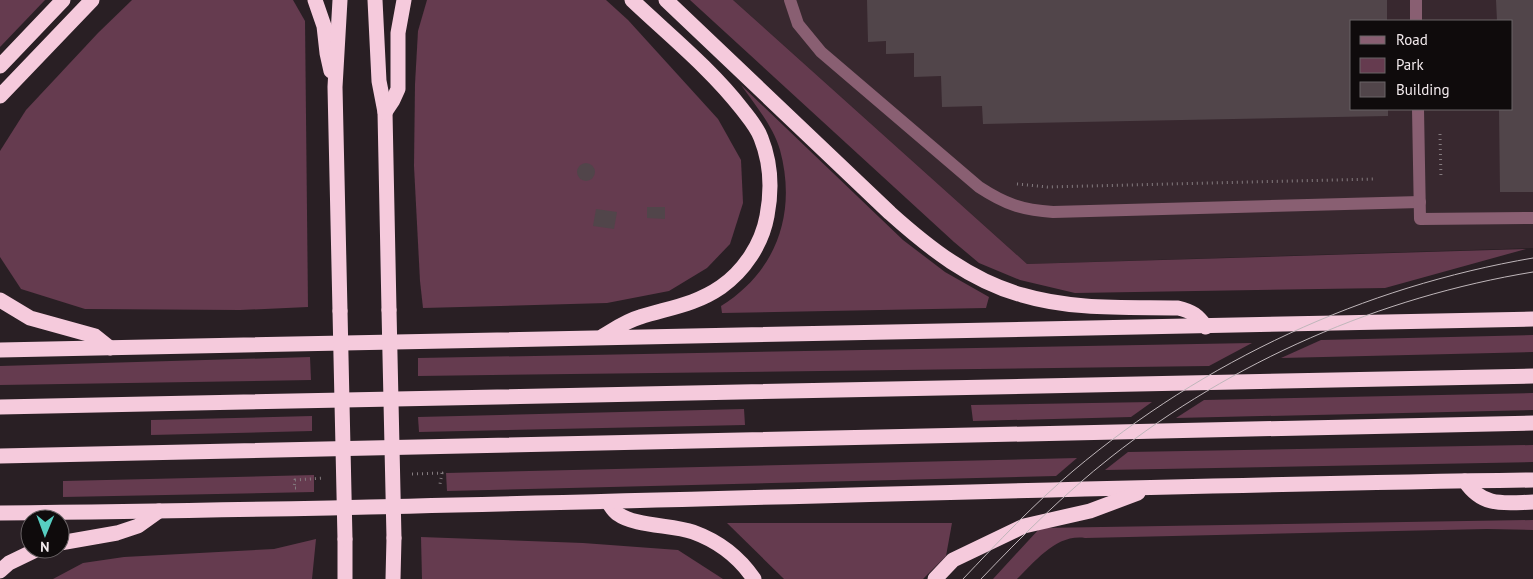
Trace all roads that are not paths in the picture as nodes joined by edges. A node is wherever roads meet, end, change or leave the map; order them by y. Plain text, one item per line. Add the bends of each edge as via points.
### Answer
1 (63, 0) edge
2 (92, 0) edge
3 (315, 0) edge
4 (322, 0) edge
5 (340, 0) edge
6 (376, 0) edge
7 (632, 0) edge
8 (666, 0) edge
9 (790, 0) edge
10 (1416, 0) edge
11 (401, 5) edge
12 (1416, 20) edge
13 (324, 26) junction
14 (0, 66) edge
15 (335, 87) junction
16 (0, 96) edge
17 (1418, 110) edge
18 (385, 112) junction
19 (1420, 202) junction
20 (1533, 218) edge
21 (0, 300) edge
22 (1533, 320) edge
23 (1206, 327) junction
24 (602, 337) junction
25 (110, 348) junction
26 (0, 350) edge
27 (1533, 376) edge
28 (0, 407) edge
29 (1533, 423) edge
30 (0, 456) edge
31 (1533, 480) edge
32 (1466, 481) junction
33 (1148, 488) junction
34 (608, 502) junction
35 (1533, 502) edge
36 (159, 511) junction
37 (0, 513) edge
38 (70, 541) edge
39 (20, 558) edge
40 (0, 571) edge
41 (345, 579) edge
42 (393, 579) edge
43 (754, 579) edge
44 (935, 579) edge

1 - 14 highway
2 - 16 highway
3 - 13 highway
4 - 13 lane
5 - 15 highway
6 - 18 highway via 379,81
7 - 24 highway via 727,90 750,119 761,136 769,163 769,205 765,228 756,248 733,278 703,298 624,323
8 - 23 highway via 890,213 961,269 1022,295 1057,303 1190,310
9 - 19 lane via 798,24 822,52 979,187 1001,201 1034,211 1053,212
10 - 12 lane
11 - 18 highway via 398,88
13 - 15 highway
15 - 41 highway, bridge
17 - 19 lane
18 - 42 highway, bridge
19 - 20 lane via 1420,219
21 - 25 highway via 30,318 95,336
22 - 23 highway
23 - 24 highway
24 - 25 highway
25 - 26 highway
27 - 28 highway
29 - 30 highway
31 - 32 highway
32 - 33 highway
32 - 35 highway via 1485,499
33 - 34 highway
33 - 44 highway via 1090,511 1024,526 954,560
34 - 36 highway
34 - 43 highway via 618,515 706,538 728,551
36 - 37 highway
36 - 38 highway via 138,526
39 - 40 highway

